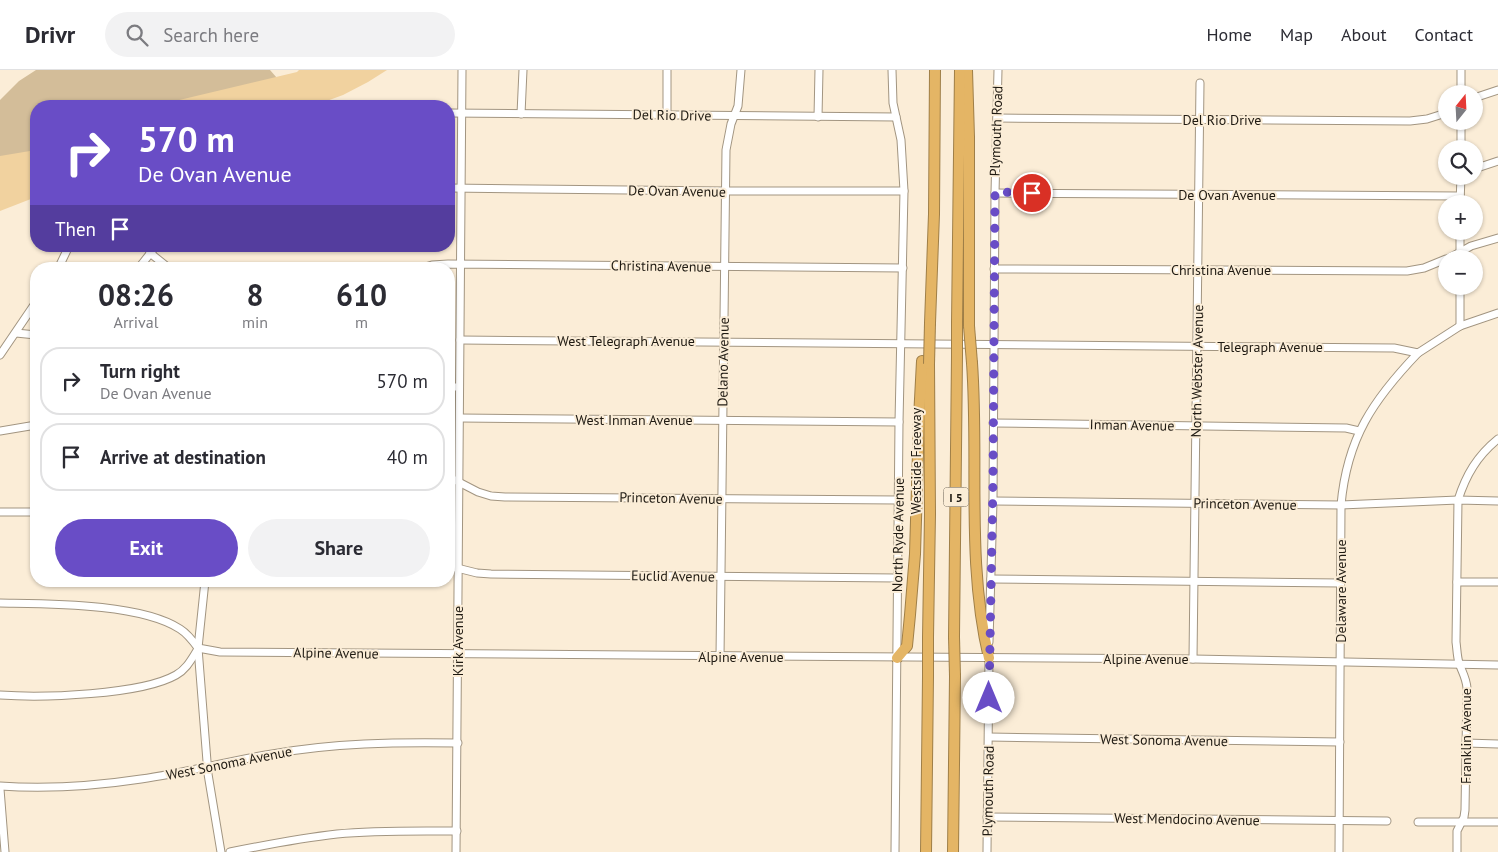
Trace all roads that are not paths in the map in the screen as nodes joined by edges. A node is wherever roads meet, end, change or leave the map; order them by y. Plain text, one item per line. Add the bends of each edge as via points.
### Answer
1 (462, 70) edge
2 (523, 70) edge
3 (667, 70) edge
4 (741, 70) edge
5 (819, 70) edge
6 (892, 70) edge
7 (934, 70) edge
8 (960, 70) edge
9 (966, 70) edge
10 (998, 70) edge
11 (1461, 70) edge
12 (1200, 83) dead end
13 (1461, 85) edge
14 (1498, 90) edge
15 (1483, 95) edge
16 (455, 113) edge
17 (462, 113) junction
18 (521, 114) junction
19 (667, 115) junction
20 (734, 116) junction
21 (1438, 116) edge
22 (818, 117) junction
23 (896, 117) junction
24 (997, 118) junction
25 (1200, 120) junction
26 (1498, 161) edge
27 (1483, 166) edge
28 (455, 188) edge
29 (462, 188) junction
30 (725, 191) junction
31 (904, 191) junction
32 (995, 192) junction
33 (1199, 195) junction
34 (1438, 196) edge
35 (1498, 238) edge
36 (1468, 250) edge
37 (150, 253) joint
38 (143, 262) edge
39 (161, 262) edge
40 (1438, 263) edge
41 (455, 264) edge
42 (461, 264) junction
43 (725, 267) junction
44 (903, 268) junction
45 (994, 269) junction
46 (1198, 270) junction
47 (1460, 295) edge
48 (30, 311) edge
49 (1498, 313) edge
50 (1460, 326) junction
51 (16, 333) junction
52 (30, 334) edge
53 (460, 340) junction
54 (724, 342) junction
55 (972, 343) joint
56 (901, 344) junction
57 (994, 344) junction
58 (1197, 347) junction
59 (1418, 353) junction
60 (0, 355) edge
61 (926, 363) junction
62 (455, 387) edge
63 (459, 387) junction
64 (460, 418) junction
65 (722, 420) junction
66 (899, 422) junction
67 (994, 423) junction
68 (30, 425) edge
69 (1196, 426) junction
70 (0, 430) edge
71 (1360, 430) junction
72 (1498, 439) edge
73 (455, 480) edge
74 (459, 482) junction
75 (722, 499) junction
76 (898, 500) junction
77 (1458, 500) junction
78 (993, 501) junction
79 (1498, 501) edge
80 (1195, 504) junction
81 (1341, 505) junction
82 (0, 512) edge
83 (30, 512) edge
84 (455, 568) edge
85 (458, 569) junction
86 (720, 576) junction
87 (897, 578) junction
88 (991, 579) junction
89 (1194, 581) junction
90 (1458, 582) junction
91 (1498, 582) edge
92 (1340, 583) junction
93 (205, 587) edge
94 (0, 603) edge
95 (198, 648) junction
96 (458, 654) junction
97 (720, 656) junction
98 (897, 658) junction
99 (989, 658) junction
100 (1193, 659) junction
101 (1340, 663) junction
102 (1460, 664) junction
103 (1498, 665) edge
104 (0, 695) edge
105 (988, 738) junction
106 (1340, 742) junction
107 (458, 743) junction
108 (1466, 743) junction
109 (1498, 744) edge
110 (207, 766) junction
111 (0, 788) edge
112 (987, 817) junction
113 (1339, 821) junction
114 (1387, 821) dead end
115 (1418, 822) dead end
116 (1462, 822) junction
117 (1498, 822) edge
118 (457, 831) junction
119 (5, 852) edge
120 (221, 852) edge
121 (230, 852) edge
122 (456, 852) edge
123 (895, 852) edge
124 (926, 852) edge
125 (953, 852) edge
126 (987, 852) edge
127 (1339, 852) edge
128 (1457, 852) edge

1 - 17 street, Kirk Avenue
2 - 18 street
3 - 19 street
4 - 20 street, Delano Avenue
5 - 22 street
6 - 23 street, North Ryde Avenue
7 - 61 highway via 934,214 927,258
8 - 125 highway, I 5, bridge
9 - 99 highway, bridge via 970,137 969,326 974,396 975,541
10 - 24 street, Plymouth Road
11 - 13 street
12 - 25 street, North Webster Avenue
14 - 15 street
16 - 17 street, Del Rio Drive
17 - 18 street, Del Rio Drive
17 - 29 street, Kirk Avenue
18 - 19 street, Del Rio Drive
19 - 20 street, Del Rio Drive
20 - 22 street, Del Rio Drive
20 - 30 street, Delano Avenue via 726,150
21 - 25 street, Del Rio Drive via 1410,121
22 - 23 street, Del Rio Drive
23 - 31 street, North Ryde Avenue
24 - 25 street, Del Rio Drive
24 - 32 street, Plymouth Road
25 - 33 street, North Webster Avenue
26 - 27 street
28 - 29 street, De Ovan Avenue
29 - 30 street, De Ovan Avenue
29 - 42 street, Kirk Avenue
30 - 31 street, De Ovan Avenue
30 - 43 street, Delano Avenue
31 - 44 street, North Ryde Avenue
32 - 33 street, De Ovan Avenue
32 - 45 street, Plymouth Road
33 - 34 street, De Ovan Avenue
33 - 46 street, North Webster Avenue
35 - 36 street, Christina Avenue
37 - 38 street
37 - 39 street
40 - 46 street, Christina Avenue via 1407,271
41 - 42 street, Christina Avenue
42 - 43 street, Christina Avenue
42 - 53 street, Kirk Avenue
43 - 44 street, Christina Avenue
43 - 54 street, Delano Avenue
44 - 56 street, North Ryde Avenue
45 - 46 street, Christina Avenue
45 - 57 street, Plymouth Road
46 - 58 street, North Webster Avenue
47 - 50 street
48 - 51 street
49 - 50 street
50 - 59 street
51 - 52 street
51 - 60 street
53 - 54 street, West Telegraph Avenue
53 - 63 street, Kirk Avenue
54 - 56 street, West Telegraph Avenue
54 - 65 street, Delano Avenue
55 - 56 street, West Telegraph Avenue
55 - 57 street, Telegraph Avenue
56 - 66 street, North Ryde Avenue
57 - 58 street, Telegraph Avenue
57 - 67 street, Plymouth Road
58 - 59 street, Telegraph Avenue via 1394,348
58 - 69 street, North Webster Avenue
59 - 71 street, Delaware Avenue via 1379,397
61 - 98 highway via 919,418 915,554 907,646
61 - 124 highway, Westside Freeway / I 5, bridge via 930,514
62 - 63 street
63 - 64 street, Kirk Avenue
64 - 65 street, West Inman Avenue
64 - 74 street, Kirk Avenue
65 - 66 street, West Inman Avenue
65 - 75 street, Delano Avenue
66 - 76 street, North Ryde Avenue
67 - 69 street, Inman Avenue
67 - 78 street, Plymouth Road
68 - 70 street
69 - 71 street, Inman Avenue
69 - 80 street, North Webster Avenue
71 - 81 street, Delaware Avenue via 1350,454
72 - 77 street via 1474,464
73 - 74 street, Princeton Avenue
74 - 75 street, Princeton Avenue via 491,496
74 - 85 street, Kirk Avenue
75 - 76 street, Princeton Avenue
75 - 86 street, Delano Avenue
76 - 87 street, North Ryde Avenue
77 - 79 street, Princeton Avenue
77 - 81 street, Princeton Avenue
77 - 90 street, Franklin Avenue
78 - 80 street, Princeton Avenue
78 - 88 street, Plymouth Road
80 - 81 street, Princeton Avenue
80 - 89 street, North Webster Avenue
81 - 92 street, Delaware Avenue
82 - 83 street
84 - 85 street, Euclid Avenue
85 - 86 street, Euclid Avenue via 491,574
85 - 96 street, Kirk Avenue
86 - 87 street, Euclid Avenue
86 - 97 street, Delano Avenue
87 - 98 street, North Ryde Avenue
88 - 89 street
88 - 99 street, Plymouth Road
89 - 92 street
89 - 100 street, North Webster Avenue
90 - 91 street
90 - 102 street, Franklin Avenue via 1456,642
92 - 101 street, Delaware Avenue
93 - 95 street
94 - 95 street via 91,607 156,618 182,630
95 - 96 street, Alpine Avenue via 220,652
95 - 104 street via 183,671 153,684 93,693
95 - 110 street
96 - 97 street, Alpine Avenue
96 - 107 street, Kirk Avenue
97 - 98 street, Alpine Avenue
98 - 99 street, Alpine Avenue
98 - 123 street, North Ryde Avenue
99 - 100 street, Alpine Avenue
99 - 105 street, Plymouth Road
100 - 101 street, Alpine Avenue
101 - 102 street, Alpine Avenue
101 - 106 street, Delaware Avenue
102 - 103 street, Alpine Avenue
102 - 108 street, Franklin Avenue via 1466,680
105 - 106 street, West Sonoma Avenue
105 - 112 street, Plymouth Road
106 - 113 street, Delaware Avenue
107 - 110 street, West Sonoma Avenue via 331,746
107 - 118 street, Kirk Avenue
108 - 109 street
108 - 116 street, Franklin Avenue
110 - 111 street, West Sonoma Avenue via 100,784
110 - 120 street
111 - 119 street
112 - 113 street, West Mendocino Avenue
112 - 126 street, Plymouth Road
113 - 114 street, West Mendocino Avenue
113 - 127 street, Delaware Avenue
115 - 116 street
116 - 117 street
116 - 128 street, Franklin Avenue via 1457,831
118 - 121 street via 337,834
118 - 122 street, Kirk Avenue

